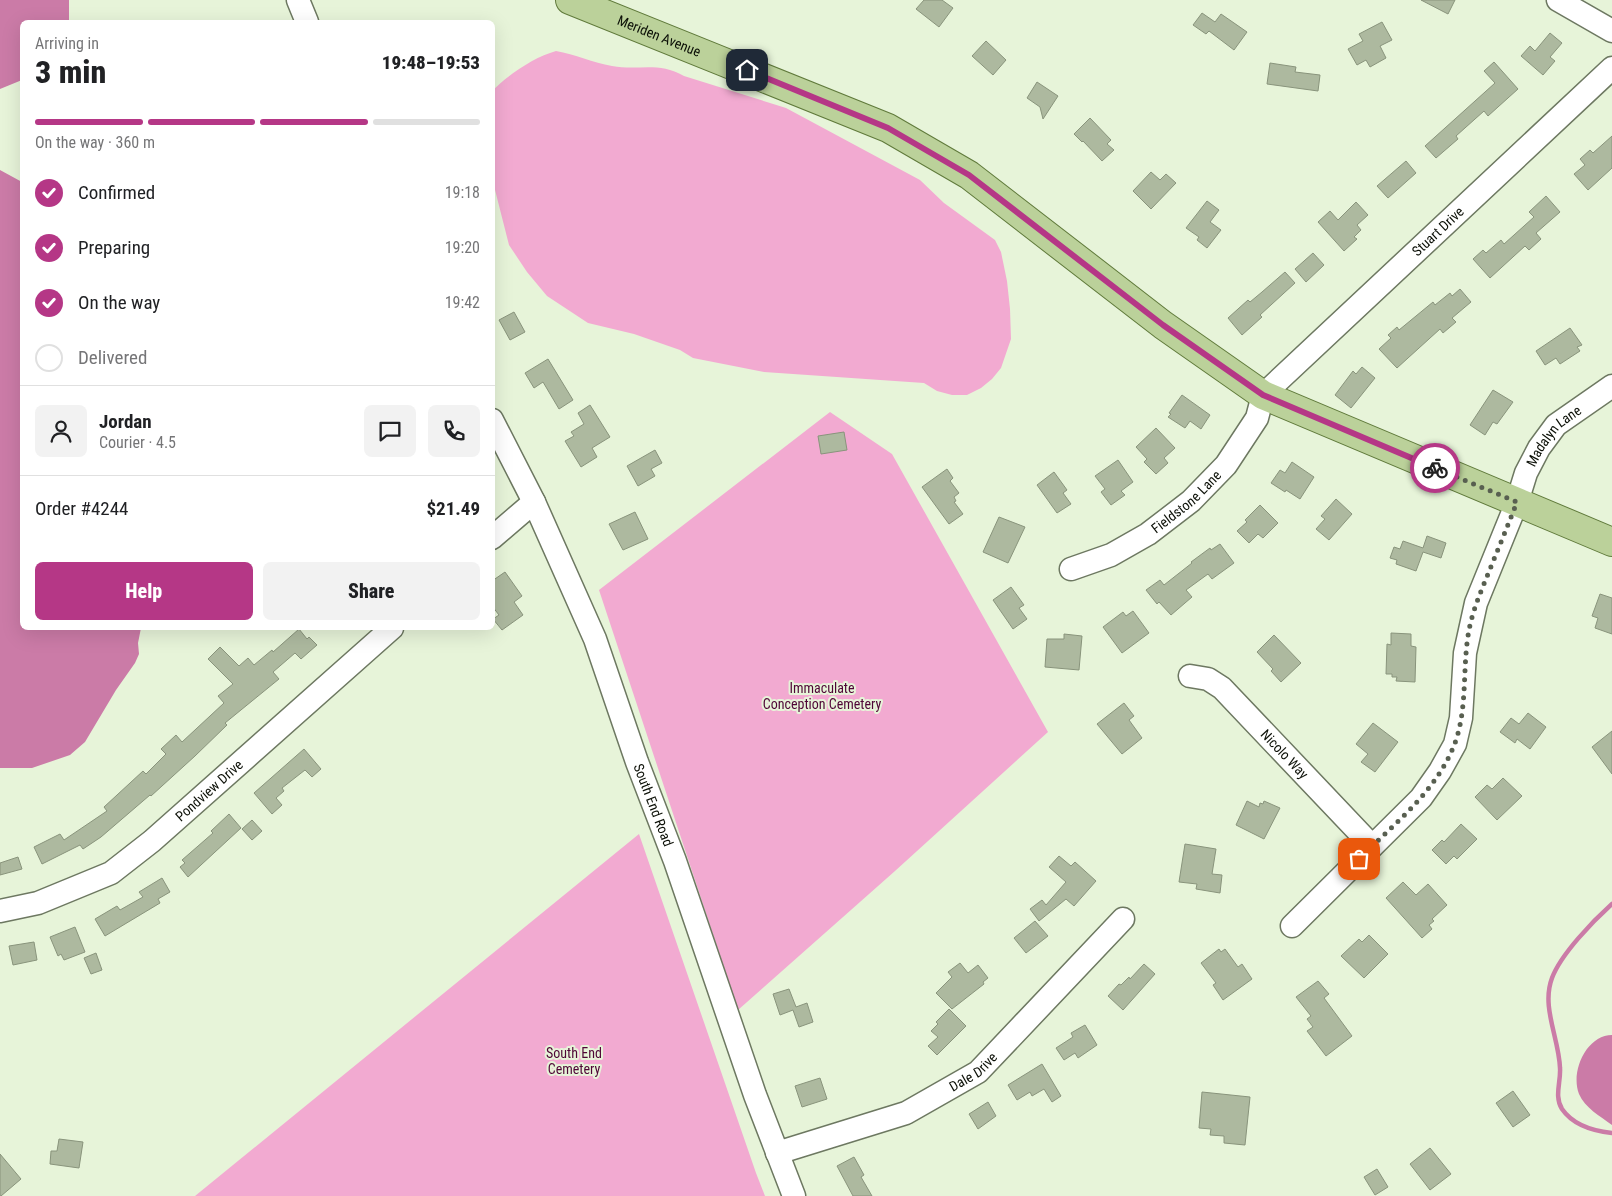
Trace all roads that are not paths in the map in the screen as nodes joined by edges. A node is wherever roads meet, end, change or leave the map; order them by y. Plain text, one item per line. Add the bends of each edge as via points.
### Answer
1 (298, 0) edge
2 (570, 0) edge
3 (1558, 0) edge
4 (306, 20) edge
5 (1612, 31) edge
6 (1612, 68) edge
7 (1612, 386) edge
8 (1263, 395) junction
9 (495, 426) edge
10 (534, 502) junction
11 (1517, 502) junction
12 (495, 535) edge
13 (1612, 542) edge
14 (1071, 569) dead end
15 (390, 630) edge
16 (1190, 676) dead end
17 (1372, 846) junction
18 (0, 911) edge
19 (1124, 919) dead end
20 (1292, 926) dead end
21 (776, 1153) junction
22 (794, 1196) edge

1 - 4 street
2 - 8 main road, Meriden Avenue via 888,128 969,175 1163,325
3 - 5 street
6 - 8 street, Stuart Drive
7 - 11 street, Madalyn Lane via 1556,425 1526,473
8 - 11 main road, Meriden Avenue
8 - 14 street, Fieldstone Lane via 1257,418 1226,465 1191,501 1141,538 1111,555
9 - 10 street, South End Road
10 - 12 street
10 - 21 street, South End Road via 595,639
11 - 13 main road, Meriden Avenue
11 - 17 street, Madalyn Lane via 1476,603 1465,653 1461,718 1454,744 1421,798
15 - 18 street, Pondview Drive via 152,841 111,873 38,903
16 - 17 street, Nicolo Way via 1208,679 1222,688
17 - 20 street, Madalyn Lane
19 - 21 street, Dale Drive via 978,1072 906,1113
21 - 22 street, South End Road

